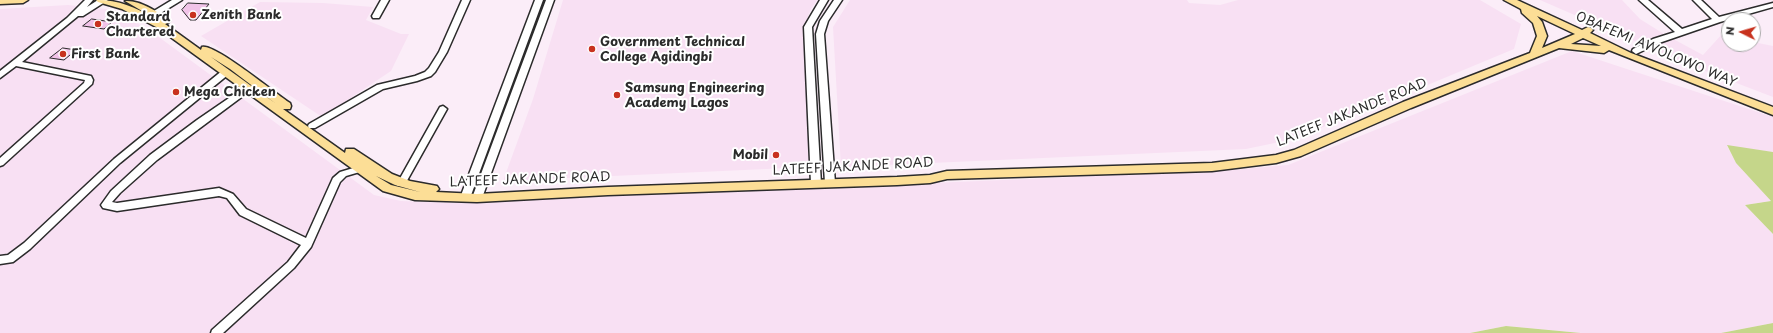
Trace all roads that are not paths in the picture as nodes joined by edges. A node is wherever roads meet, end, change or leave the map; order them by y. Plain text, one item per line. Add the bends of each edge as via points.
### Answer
1 (23, 0) edge
2 (89, 0) edge
3 (103, 0) edge
4 (128, 0) edge
5 (178, 0) edge
6 (385, 0) edge
7 (466, 0) edge
8 (539, 0) edge
9 (550, 0) edge
10 (824, 0) edge
11 (838, 0) edge
12 (1509, 0) edge
13 (1643, 0) edge
14 (1697, 0) edge
15 (0, 1) edge
16 (1523, 3) edge
17 (1773, 5) edge
18 (150, 16) junction
19 (376, 16) dead end
20 (70, 20) junction
21 (1717, 20) junction
22 (1584, 32) junction
23 (1681, 33) junction
24 (1557, 46) junction
25 (1632, 53) junction
26 (1534, 55) junction
27 (14, 63) junction
28 (226, 72) junction
29 (0, 75) edge
30 (248, 88) junction
31 (500, 105) junction
32 (511, 105) junction
33 (1773, 105) edge
34 (443, 109) dead end
35 (1773, 111) edge
36 (312, 126) junction
37 (827, 143) junction
38 (813, 144) junction
39 (0, 163) edge
40 (360, 169) junction
41 (830, 180) junction
42 (816, 181) junction
43 (401, 184) junction
44 (466, 195) junction
45 (478, 195) junction
46 (308, 244) junction
47 (0, 260) edge
48 (216, 333) edge

1 - 15 main road
2 - 20 street
3 - 18 main road, LATEEF JAKANDE ROAD
3 - 20 street
4 - 18 main road, LATEEF JAKANDE ROAD via 141,5
5 - 18 street
6 - 19 street
7 - 36 street via 434,70 420,77 380,87
8 - 31 street
9 - 32 street
10 - 38 street via 808,27
11 - 37 street via 824,21 820,34
12 - 16 main road, OBAFEMI AWOLOWO WAY
13 - 23 street
14 - 21 street
16 - 22 main road, OBAFEMI AWOLOWO WAY
16 - 26 main road via 1541,30 1541,40
17 - 21 street
18 - 28 main road, LATEEF JAKANDE ROAD
18 - 36 main road, LATEEF JAKANDE ROAD via 234,67
20 - 27 street
21 - 23 street
22 - 24 main road, LATEEF JAKANDE ROAD
22 - 25 main road, OBAFEMI AWOLOWO WAY
23 - 25 street via 1656,41
24 - 25 main road via 1591,47
24 - 26 main road, LATEEF JAKANDE ROAD
25 - 33 main road, OBAFEMI AWOLOWO WAY
25 - 35 main road, OBAFEMI AWOLOWO WAY
26 - 41 main road, LATEEF JAKANDE ROAD via 1407,105 1297,153 1276,159 1212,167 947,175 917,180
27 - 29 street
27 - 39 street via 89,80 88,84
28 - 30 main road, LATEEF JAKANDE ROAD
28 - 47 street via 117,161 27,246 10,259
30 - 40 main road, LATEEF JAKANDE ROAD
30 - 46 street via 164,149 133,175 106,205 117,207 219,192 230,196 242,212
31 - 32 street
31 - 44 street
32 - 45 street
34 - 43 street
36 - 43 main road, LATEEF JAKANDE ROAD via 371,168
37 - 38 street
37 - 41 street
38 - 42 street
40 - 44 main road, LATEEF JAKANDE ROAD via 387,188 405,194
40 - 46 street via 343,174 336,180
41 - 42 main road, LATEEF JAKANDE ROAD
42 - 45 main road, LATEEF JAKANDE ROAD
43 - 44 main road, LATEEF JAKANDE ROAD
44 - 45 main road, LATEEF JAKANDE ROAD
46 - 48 street via 291,265

